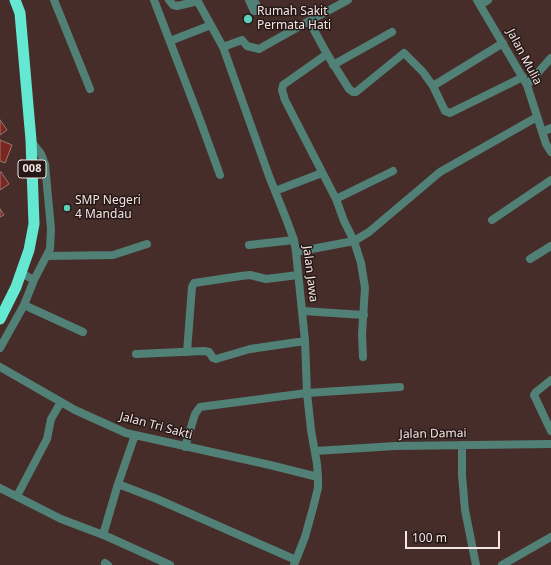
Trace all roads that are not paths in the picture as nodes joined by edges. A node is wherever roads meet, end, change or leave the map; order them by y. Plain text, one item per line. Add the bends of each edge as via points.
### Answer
1 (15, 0) edge
2 (22, 0) edge
3 (54, 0) edge
4 (154, 0) edge
5 (170, 0) edge
6 (198, 0) edge
7 (249, 0) edge
8 (254, 0) edge
9 (348, 0) edge
10 (482, 2) edge
11 (20, 14) junction
12 (310, 21) junction
13 (211, 24) junction
14 (392, 32) dead end
15 (170, 42) junction
16 (503, 43) junction
17 (223, 47) junction
18 (327, 54) junction
19 (551, 58) edge
20 (333, 65) junction
21 (523, 77) junction
22 (528, 85) junction
23 (433, 86) junction
24 (90, 89) dead end
25 (537, 118) junction
26 (551, 128) edge
27 (542, 132) junction
28 (31, 140) junction
29 (551, 152) edge
30 (393, 171) dead end
31 (322, 173) junction
32 (220, 176) dead end
33 (551, 180) edge
34 (275, 191) junction
35 (336, 199) junction
36 (492, 220) dead end
37 (294, 240) junction
38 (354, 242) junction
39 (147, 244) dead end
40 (249, 245) dead end
41 (551, 246) edge
42 (296, 252) junction
43 (47, 256) junction
44 (530, 259) dead end
45 (21, 273) junction
46 (298, 275) junction
47 (34, 280) junction
48 (24, 306) junction
49 (303, 310) junction
50 (364, 315) junction
51 (0, 319) edge
52 (83, 332) dead end
53 (305, 341) junction
54 (0, 348) edge
55 (187, 352) junction
56 (136, 354) dead end
57 (363, 357) dead end
58 (0, 367) edge
59 (551, 380) edge
60 (400, 387) dead end
61 (307, 393) junction
62 (61, 402) junction
63 (551, 431) edge
64 (135, 435) junction
65 (551, 444) edge
66 (462, 446) junction
67 (185, 447) junction
68 (315, 450) junction
69 (318, 477) junction
70 (118, 484) junction
71 (0, 488) edge
72 (17, 496) junction
73 (103, 535) junction
74 (551, 537) edge
75 (295, 563) edge
76 (170, 565) edge
77 (476, 565) edge
78 (502, 565) edge

1 - 11 highway, 008
2 - 11 highway, 008
3 - 24 street
4 - 15 street
5 - 6 street via 177,6
6 - 13 street, Jalan Jawa
7 - 8 street via 254,11 257,11
9 - 12 street
10 - 16 street, Jalan Mulia
11 - 28 highway, 008
12 - 17 street via 259,48 247,46 242,40
12 - 18 street
13 - 15 street
13 - 17 street, Jalan Jawa
14 - 20 street
15 - 32 street
16 - 21 street, Jalan Mulia
16 - 23 street
17 - 34 street, Jalan Jawa
18 - 20 street
18 - 31 street via 284,85 282,90
19 - 22 street
20 - 23 street via 349,89 356,92 405,53
21 - 22 street, Jalan Mulia
21 - 23 street via 450,113 445,111
22 - 25 street, Jalan Mulia
25 - 27 street, Jalan Mulia
25 - 38 street via 440,172
26 - 27 street
27 - 29 street, Jalan Mulia
28 - 43 street via 45,164 50,229 50,249
28 - 45 highway, 008 via 34,224
30 - 35 street
31 - 34 street
31 - 35 street
33 - 36 street
34 - 37 street, Jalan Jawa
35 - 38 street
37 - 40 street
37 - 42 street, Jalan Jawa
38 - 42 street
38 - 50 street via 365,288
39 - 43 street via 113,255
41 - 44 street
42 - 46 street, Jalan Jawa
43 - 47 street
45 - 47 street
45 - 51 highway, 008
46 - 49 street, Jalan Jawa
46 - 55 street via 266,279 241,276 194,283
47 - 48 street
48 - 52 street
48 - 54 street
49 - 50 street
49 - 53 street, Jalan Jawa
50 - 57 street
53 - 55 street via 250,349 216,359 207,352
53 - 61 street, Jalan Jawa
55 - 56 street
58 - 62 street, Jalan Tri Sakti
59 - 63 street via 534,394
60 - 61 street
61 - 67 street via 200,406
61 - 68 street, Jalan Jawa via 310,430
62 - 64 street, Jalan Tri Sakti via 96,421
62 - 72 street via 51,419 47,439
64 - 67 street, Jalan Tri Sakti
64 - 70 street
65 - 66 street, Jalan Damai
66 - 68 street, Jalan Damai
66 - 77 street via 465,510
67 - 69 street, Jalan Tri Sakti
68 - 69 street, Jalan Jawa
69 - 75 street, Jalan Jawa via 316,497
70 - 73 street
70 - 75 street via 157,499
71 - 72 street
72 - 73 street via 61,519
73 - 76 street
74 - 78 street

